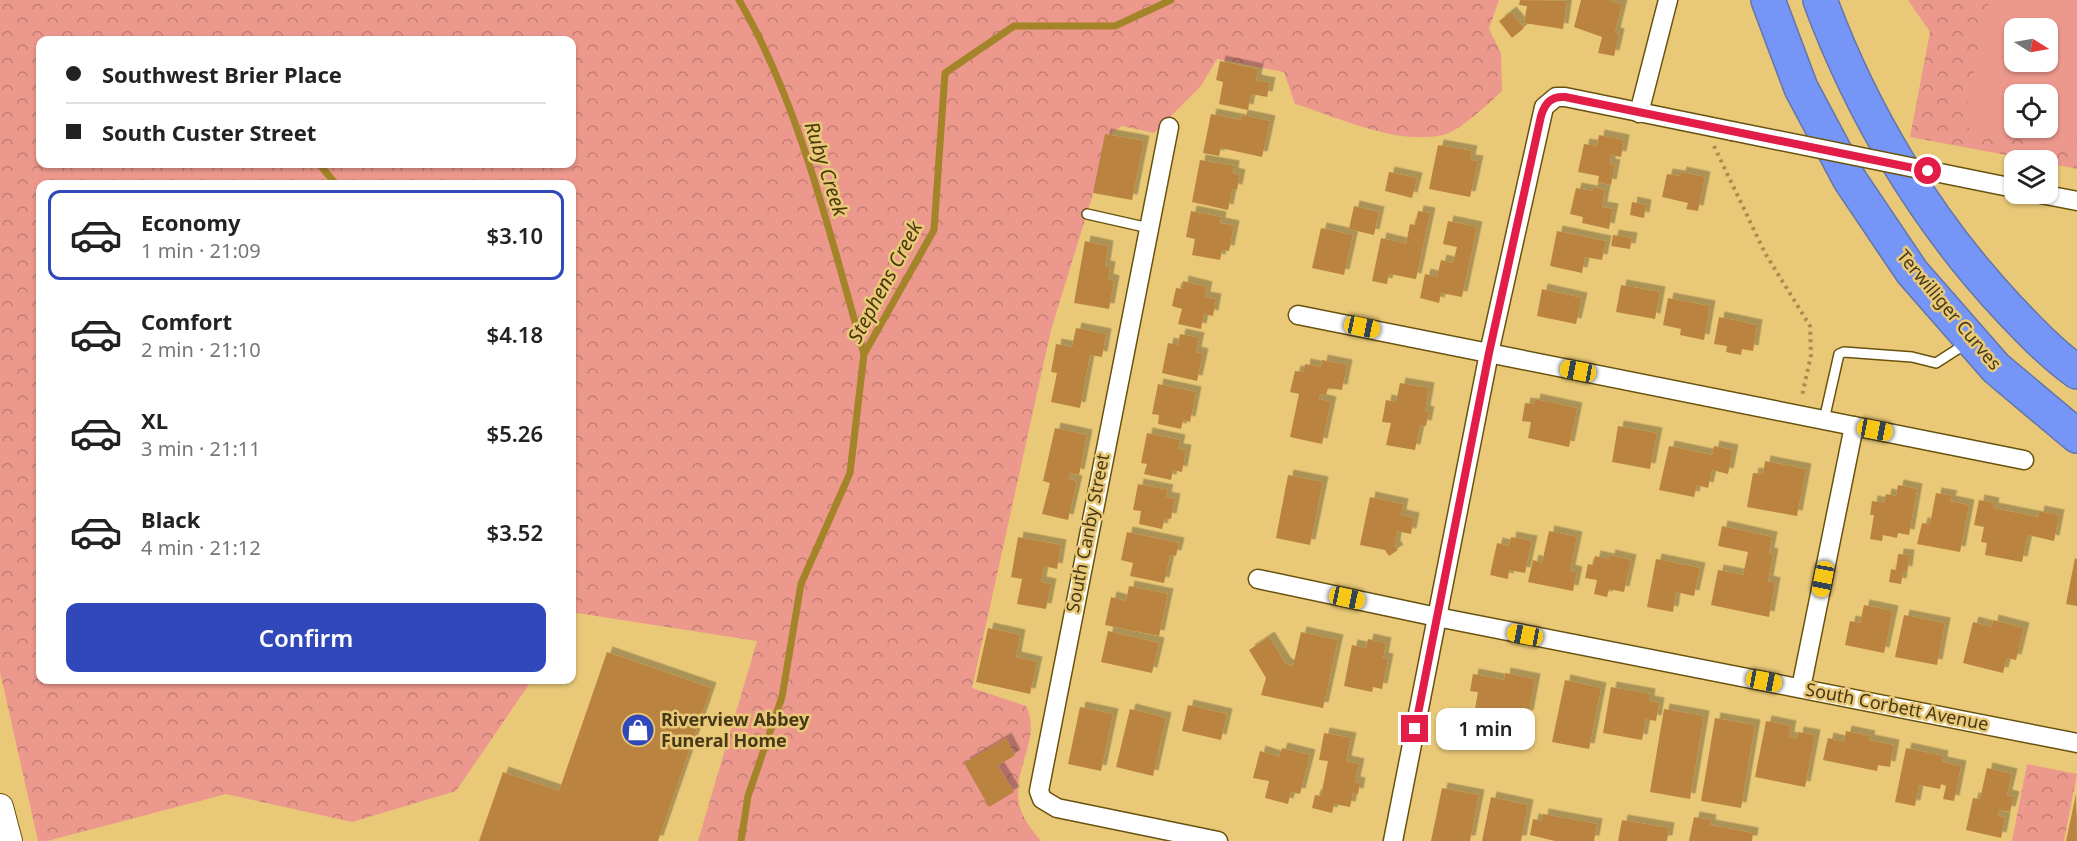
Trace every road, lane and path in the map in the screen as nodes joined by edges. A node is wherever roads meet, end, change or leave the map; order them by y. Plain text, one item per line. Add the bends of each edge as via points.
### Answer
1 (1668, 0) edge
2 (1768, 0) edge
3 (1820, 0) edge
4 (1639, 113) junction
5 (1169, 127) dead end
6 (1705, 127) junction
7 (2004, 186) edge
8 (2058, 197) edge
9 (2074, 200) edge
10 (1087, 214) dead end
11 (1149, 228) junction
12 (1298, 315) dead end
13 (1972, 340) junction
14 (1489, 353) junction
15 (2077, 372) edge
16 (1798, 415) junction
17 (1824, 420) junction
18 (1854, 426) junction
19 (2077, 436) edge
20 (2024, 460) dead end
21 (1258, 579) dead end
22 (1437, 617) junction
23 (1801, 688) junction
24 (2077, 743) edge
25 (0, 807) edge
26 (9, 841) edge
27 (1218, 841) edge
28 (1393, 841) edge

1 - 4 street
2 - 13 highway, Terwilliger Curves via 1801,88 1850,180 1912,272
3 - 15 highway via 1858,88 1918,196 1974,272 2052,354
4 - 6 street
4 - 14 street via 1565,97 1556,97 1544,107
5 - 11 street, South Canby Street
6 - 7 street, bridge
6 - 16 path via 1765,253 1810,326 1811,355
8 - 9 street
10 - 11 lane
11 - 27 street, South Canby Street via 1040,779 1042,799 1057,808
12 - 14 street
13 - 17 lane via 1936,363 1912,357 1839,354
13 - 19 highway, Terwilliger Curves via 1996,368
14 - 16 street
14 - 22 street
16 - 17 street
17 - 18 street
18 - 20 street
18 - 23 street
21 - 22 street, South Corbett Avenue
22 - 23 street, South Corbett Avenue
22 - 28 street
23 - 24 street, South Corbett Avenue
25 - 26 main road

